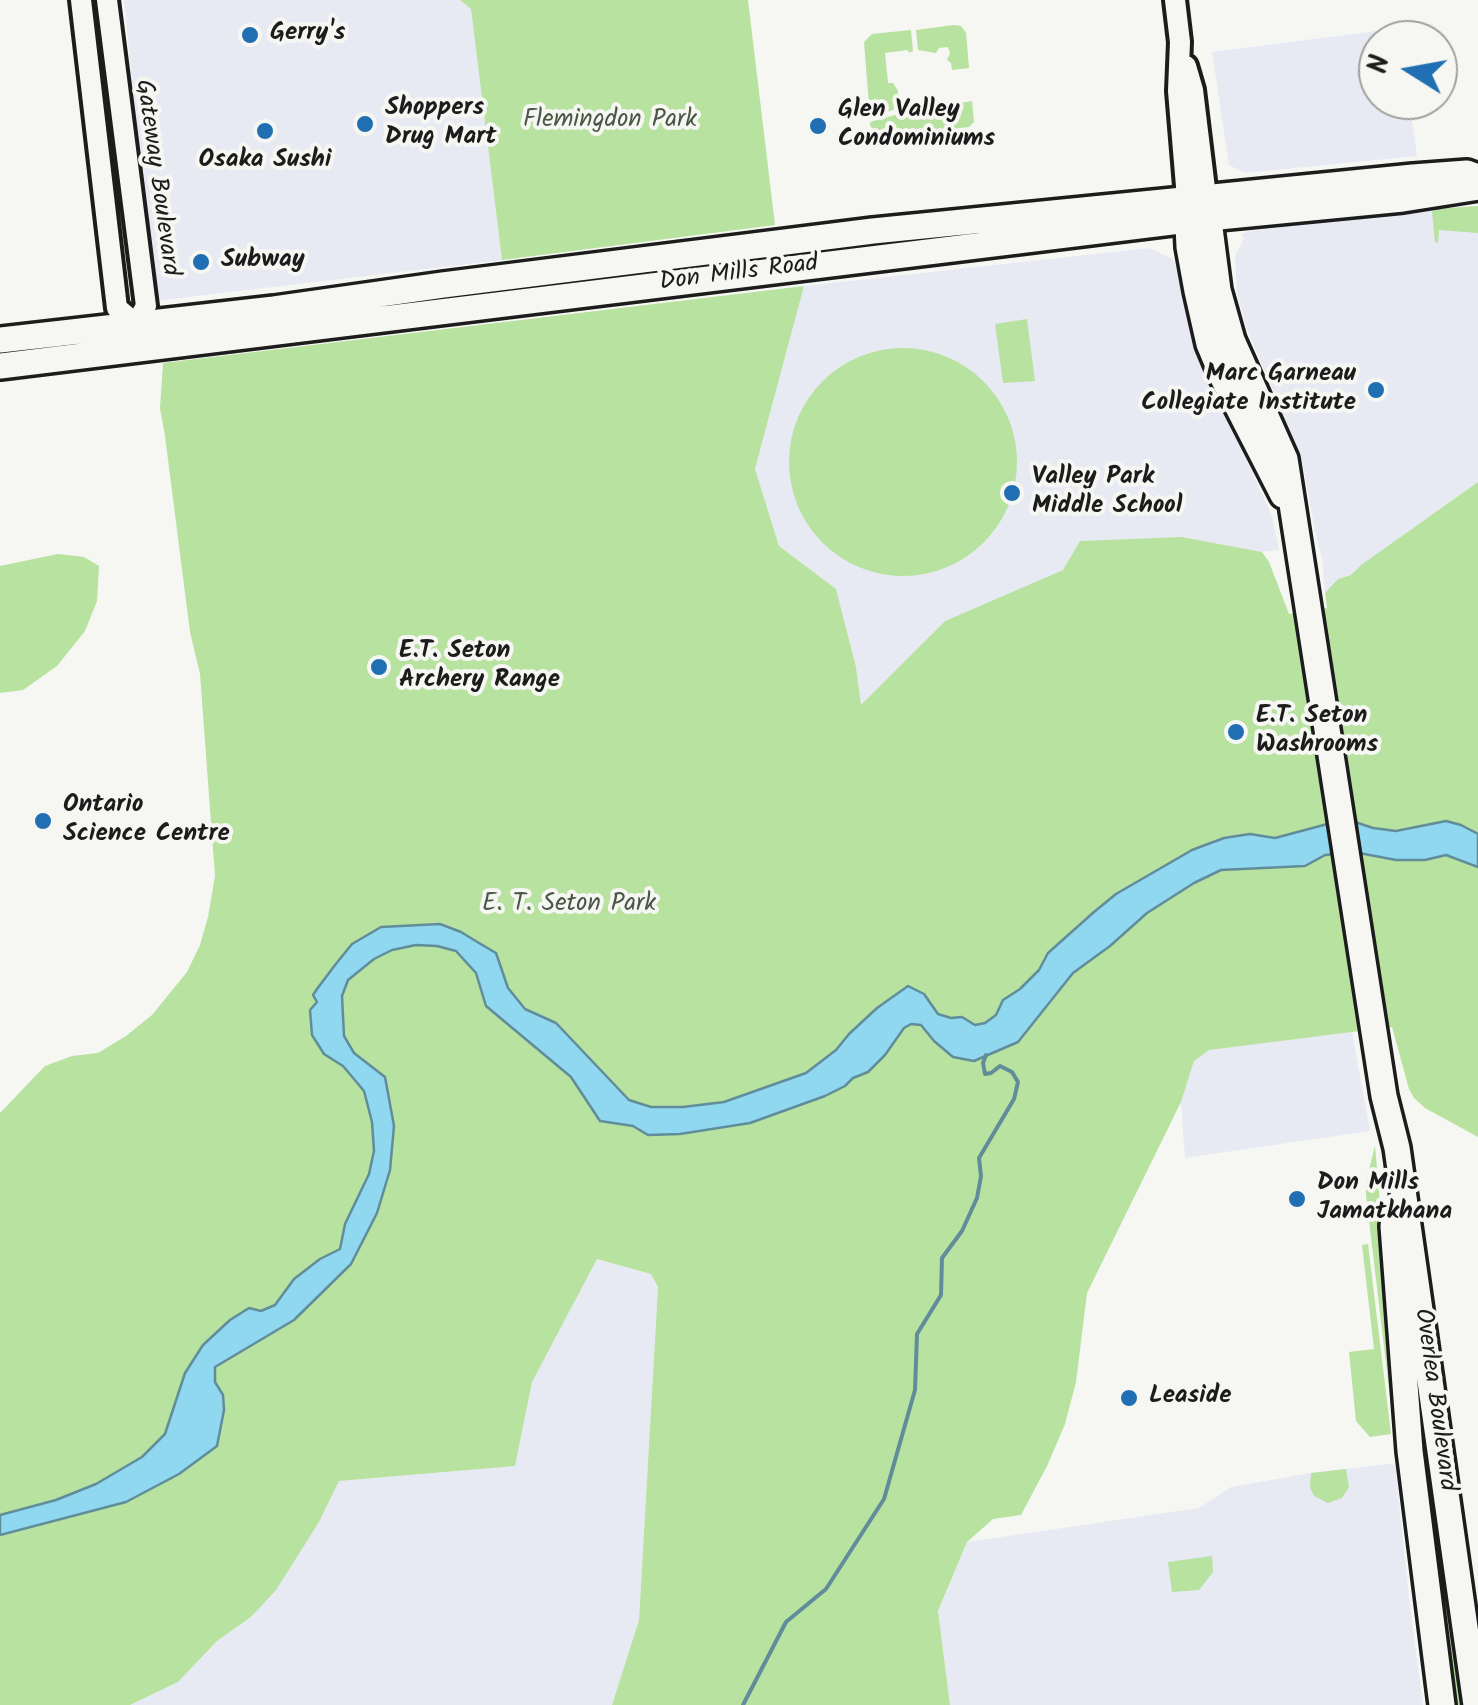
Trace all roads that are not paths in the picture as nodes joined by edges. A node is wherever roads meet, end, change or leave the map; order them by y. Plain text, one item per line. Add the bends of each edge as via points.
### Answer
1 (80, 0) edge
2 (107, 0) edge
3 (1175, 0) edge
4 (1478, 178) edge
5 (130, 183) junction
6 (1478, 187) edge
7 (104, 190) junction
8 (1197, 209) junction
9 (136, 324) junction
10 (0, 340) edge
11 (0, 366) edge
12 (1384, 1096) junction
13 (1442, 1705) edge
14 (1476, 1705) edge

1 - 7 street, Gateway Boulevard
2 - 5 street, Gateway Boulevard
3 - 8 street via 1192,90
4 - 8 main road, Don Mills Road via 1450,174
5 - 7 street
5 - 9 street, Gateway Boulevard via 146,306
6 - 8 main road, Don Mills Road via 1404,199
7 - 9 street, Gateway Boulevard via 117,308
8 - 9 main road, Don Mills Road via 874,231
8 - 11 main road, Don Mills Road
8 - 12 main road, Overlea Boulevard via 1232,340 1285,459
9 - 10 main road, Don Mills Road
12 - 13 main road, Overlea Boulevard via 1410,1451
12 - 14 main road, Overlea Boulevard

